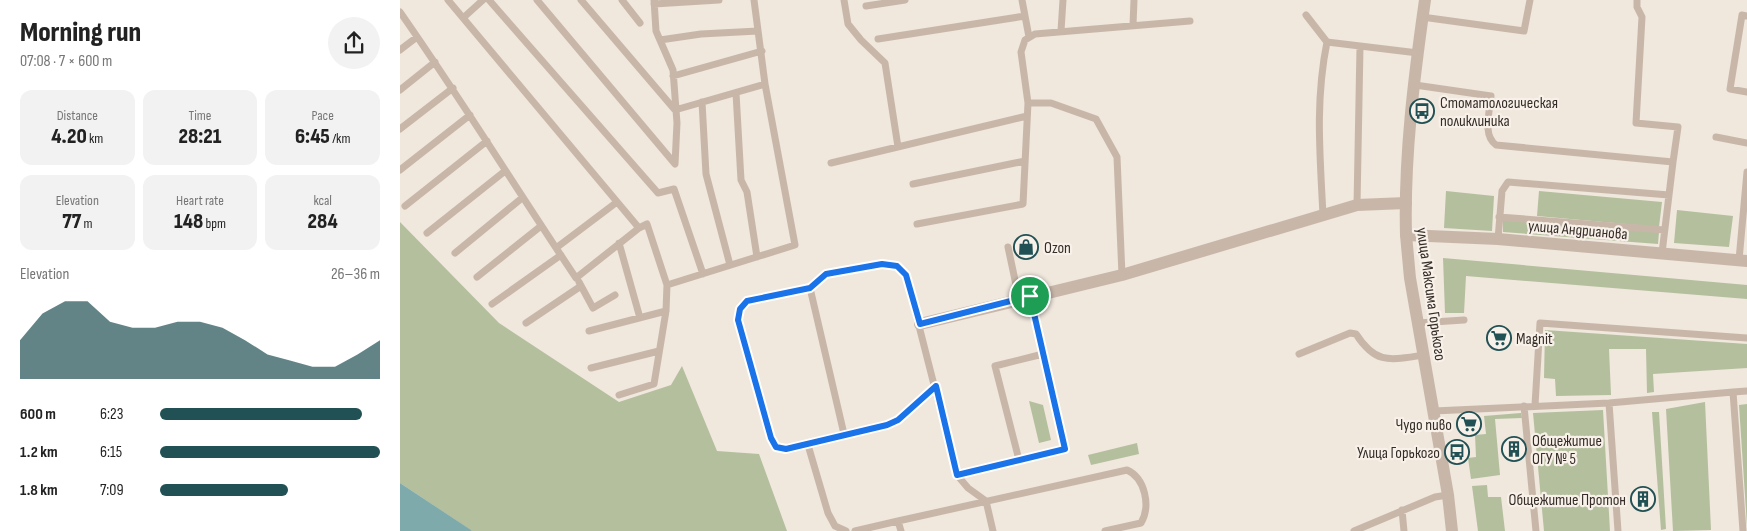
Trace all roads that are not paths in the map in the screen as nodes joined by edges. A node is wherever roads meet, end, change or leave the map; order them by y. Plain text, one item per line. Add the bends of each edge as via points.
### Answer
1 (448, 0) edge
2 (484, 0) edge
3 (489, 0) edge
4 (536, 0) edge
5 (581, 0) edge
6 (622, 0) edge
7 (719, 0) edge
8 (754, 0) edge
9 (844, 0) edge
10 (905, 0) edge
11 (1022, 0) edge
12 (1063, 0) edge
13 (1134, 0) edge
14 (1425, 0) edge
15 (1530, 0) edge
16 (1638, 0) edge
17 (654, 2) edge
18 (866, 6) dead end
19 (400, 12) edge
20 (1306, 15) dead end
21 (1025, 16) junction
22 (1747, 16) edge
23 (1422, 17) junction
24 (463, 18) junction
25 (1190, 21) dead end
26 (640, 23) dead end
27 (1133, 25) junction
28 (758, 31) junction
29 (1061, 31) junction
30 (417, 37) junction
31 (1029, 37) junction
32 (878, 39) dead end
33 (660, 40) junction
34 (1327, 42) junction
35 (1360, 47) junction
36 (400, 50) edge
37 (762, 51) junction
38 (1418, 53) junction
39 (434, 62) junction
40 (673, 76) junction
41 (765, 84) junction
42 (1415, 85) junction
43 (453, 88) junction
44 (400, 90) edge
45 (736, 92) junction
46 (1747, 92) edge
47 (702, 102) junction
48 (1028, 103) junction
49 (675, 110) junction
50 (470, 115) junction
51 (1028, 116) junction
52 (400, 129) edge
53 (1716, 137) dead end
54 (487, 141) junction
55 (1747, 143) edge
56 (898, 147) junction
57 (1025, 161) junction
58 (1673, 162) junction
59 (831, 163) dead end
60 (400, 170) edge
61 (505, 171) junction
62 (1747, 172) edge
63 (913, 184) dead end
64 (1669, 194) junction
65 (522, 198) junction
66 (617, 202) junction
67 (1406, 203) junction
68 (1357, 205) junction
69 (405, 206) dead end
70 (1323, 215) junction
71 (1500, 217) junction
72 (916, 224) dead end
73 (541, 226) junction
74 (639, 228) junction
75 (1664, 230) junction
76 (427, 233) dead end
77 (1406, 235) junction
78 (1498, 239) junction
79 (619, 244) junction
80 (1008, 247) dead end
81 (556, 248) junction
82 (455, 253) dead end
83 (1662, 253) junction
84 (561, 255) junction
85 (757, 257) junction
86 (1743, 260) edge
87 (730, 265) junction
88 (703, 274) junction
89 (1122, 275) junction
90 (477, 277) dead end
91 (576, 278) junction
92 (667, 285) junction
93 (581, 286) junction
94 (810, 288) junction
95 (615, 295) dead end
96 (1025, 298) junction
97 (492, 304) dead end
98 (666, 311) junction
99 (640, 318) junction
100 (1464, 320) dead end
101 (526, 323) dead end
102 (1418, 323) junction
103 (920, 324) junction
104 (589, 331) dead end
105 (1747, 338) edge
106 (660, 351) junction
107 (1044, 354) junction
108 (1299, 354) dead end
109 (1424, 355) junction
110 (591, 368) dead end
111 (936, 386) junction
112 (1747, 391) edge
113 (1733, 392) junction
114 (619, 395) dead end
115 (1609, 403) junction
116 (1535, 405) junction
117 (1524, 406) junction
118 (1434, 411) junction
119 (844, 434) junction
120 (808, 445) junction
121 (1019, 460) junction
122 (957, 475) junction
123 (1448, 495) junction
124 (986, 501) junction
125 (1402, 510) junction
126 (898, 521) junction
127 (846, 531) edge
128 (855, 531) edge
129 (901, 531) edge
130 (994, 531) edge
131 (1105, 531) edge
132 (1354, 531) edge
133 (1404, 531) edge
134 (1452, 531) edge
135 (1536, 531) edge
136 (1618, 531) edge
137 (1743, 531) edge

1 - 24 lane
2 - 24 lane
3 - 88 lane via 658,193 674,189
4 - 49 lane via 675,164
5 - 49 lane
6 - 26 lane
7 - 17 lane
8 - 28 lane
9 - 56 lane via 848,24 884,63
10 - 18 lane
11 - 21 lane
12 - 29 lane
13 - 27 lane
14 - 23 street, улица Максима Горького
15 - 23 lane via 1524,31
16 - 58 lane via 1637,7 1642,17 1636,123 1678,127
17 - 33 lane via 656,31
19 - 30 lane
20 - 34 lane
21 - 31 lane
21 - 32 lane
22 - 46 lane via 1742,15 1730,89
23 - 38 street, улица Максима Горького
24 - 66 lane
25 - 27 lane
27 - 29 lane
28 - 33 lane
28 - 37 lane
29 - 31 lane
30 - 36 lane
30 - 39 lane
31 - 48 lane via 1021,52
33 - 40 lane
34 - 35 lane
34 - 70 lane via 1320,75 1318,112
35 - 38 lane
35 - 68 lane
37 - 40 lane
37 - 41 lane
38 - 42 street, улица Максима Горького
39 - 43 lane
39 - 44 lane
40 - 49 lane
41 - 45 lane
41 - 85 lane via 795,245
42 - 58 lane via 1491,96 1488,134 1496,145
42 - 67 street, улица Максима Горького
43 - 50 lane
43 - 52 lane
45 - 47 lane
45 - 85 lane via 741,180 747,192
47 - 49 lane
47 - 87 lane via 706,174
48 - 51 lane
48 - 89 lane via 1051,103 1096,119 1117,157
50 - 54 lane
50 - 60 lane
51 - 56 lane
51 - 57 lane
53 - 55 lane
54 - 61 lane
54 - 69 lane
56 - 59 lane
57 - 63 lane
57 - 72 lane via 1023,204
58 - 64 lane
61 - 65 lane
61 - 76 lane
62 - 86 lane
64 - 71 lane via 1508,182 1502,191
64 - 75 lane
65 - 73 lane
65 - 82 lane
66 - 74 lane
66 - 81 lane
67 - 68 street
67 - 77 street, улица Максима Горького
68 - 70 street
70 - 89 street
71 - 75 lane
71 - 78 lane
73 - 81 lane
73 - 90 lane
74 - 79 lane
74 - 92 lane via 647,224
75 - 83 lane
77 - 78 street, улица Андрианова
77 - 102 street, улица Максима Горького
78 - 83 street, улица Андрианова
79 - 91 lane
79 - 99 lane
80 - 96 lane
81 - 84 lane
83 - 86 street, улица Андрианова
84 - 91 lane
84 - 97 lane
85 - 87 lane
87 - 88 lane
88 - 92 lane
89 - 96 street
91 - 93 lane
92 - 98 lane
93 - 95 lane via 593,308
93 - 101 lane
94 - 103 lane via 826,274 882,264 897,266 906,275
94 - 119 lane
94 - 120 lane via 747,301 740,309 738,320 776,447 786,449
96 - 103 street
96 - 107 lane
98 - 99 lane
98 - 106 lane
99 - 104 lane
100 - 102 lane
102 - 109 street, улица Максима Горького
103 - 111 lane
105 - 116 lane via 1540,323
106 - 110 lane
106 - 114 lane via 654,384
107 - 121 lane via 1065,449
107 - 121 lane via 995,366
108 - 109 lane via 1350,333 1356,334 1365,348 1378,358
109 - 118 street, улица Максима Горького
111 - 119 lane via 898,420
111 - 122 lane
112 - 113 lane
113 - 115 lane
113 - 137 lane
115 - 116 lane
115 - 136 lane
116 - 117 lane
117 - 118 lane
117 - 135 lane
118 - 123 street, улица Максима Горького
119 - 120 lane
120 - 127 lane via 828,513 835,526
121 - 122 lane
122 - 124 lane
123 - 125 lane
123 - 134 street, улица Максима Горького
124 - 126 lane
124 - 130 lane
124 - 131 lane via 1127,470 1141,481 1145,516 1141,523
125 - 132 lane
125 - 133 lane
126 - 128 lane
126 - 129 lane

